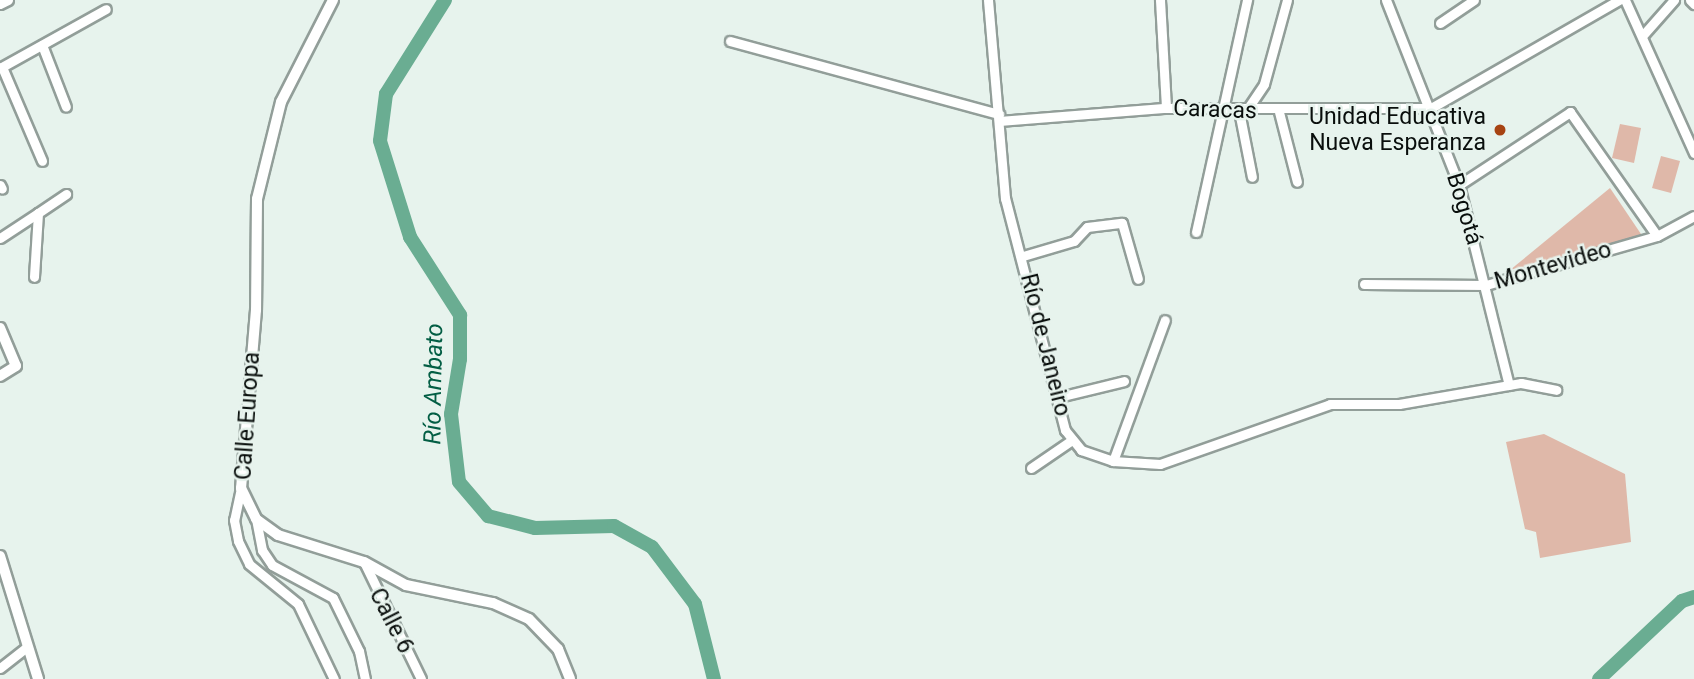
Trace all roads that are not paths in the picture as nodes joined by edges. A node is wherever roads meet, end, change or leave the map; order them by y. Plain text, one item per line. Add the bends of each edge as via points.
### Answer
1 (8, 0) edge
2 (333, 0) edge
3 (988, 0) edge
4 (1160, 0) edge
5 (1247, 0) edge
6 (1287, 0) edge
7 (1386, 0) edge
8 (1474, 0) edge
9 (1619, 0) edge
10 (1625, 0) edge
11 (1674, 0) edge
12 (0, 4) edge
13 (106, 9) dead end
14 (1440, 23) dead end
15 (1643, 35) junction
16 (730, 41) dead end
17 (42, 45) junction
18 (1, 68) edge
19 (66, 107) dead end
20 (1166, 108) junction
21 (1431, 108) junction
22 (1226, 111) junction
23 (1242, 111) junction
24 (1279, 112) junction
25 (999, 118) junction
26 (1694, 153) edge
27 (42, 161) dead end
28 (1252, 177) dead end
29 (1297, 183) dead end
30 (1459, 185) junction
31 (66, 194) dead end
32 (38, 214) junction
33 (1694, 216) edge
34 (1196, 232) dead end
35 (1657, 236) junction
36 (0, 238) edge
37 (1023, 256) junction
38 (34, 277) dead end
39 (1138, 279) dead end
40 (1364, 284) dead end
41 (1486, 285) junction
42 (1165, 320) dead end
43 (0, 328) edge
44 (0, 376) edge
45 (1124, 381) dead end
46 (1509, 385) junction
47 (1556, 390) dead end
48 (1059, 397) junction
49 (1072, 440) junction
50 (1113, 461) junction
51 (1031, 468) dead end
52 (241, 488) junction
53 (256, 520) junction
54 (0, 556) edge
55 (364, 562) junction
56 (2, 572) edge
57 (27, 647) junction
58 (0, 668) edge
59 (38, 679) edge
60 (334, 679) edge
61 (365, 679) edge
62 (421, 679) edge
63 (570, 679) edge

1 - 12 street
2 - 52 street, Calle Europa via 281,102 257,199 256,310
3 - 25 street, Río de Janeiro
4 - 20 street
5 - 22 street
6 - 23 street via 1264,84
7 - 21 street, Bogotá
8 - 14 street
9 - 21 street
10 - 15 street
11 - 15 street
13 - 17 street
15 - 26 street
16 - 25 street, Caracas
17 - 18 street
17 - 19 street
18 - 27 street
20 - 22 street, Caracas
20 - 25 street, Caracas
21 - 24 street, Caracas
21 - 30 street, Bogotá
22 - 23 street, Caracas
22 - 34 street
23 - 24 street, Caracas
23 - 28 street
24 - 29 street
25 - 37 street, Río de Janeiro via 1005,198
30 - 35 street via 1570,111
30 - 41 street, Bogotá
31 - 32 street
32 - 36 street
32 - 38 street
33 - 35 street, Montevideo
35 - 41 street, Montevideo
37 - 39 street via 1074,241 1087,227 1122,223
37 - 48 street, Río de Janeiro
40 - 41 street, Montevideo
41 - 46 street, Bogotá
42 - 50 street
43 - 44 street via 16,366
45 - 48 street
46 - 47 street, Río de Janeiro
46 - 50 street, Río de Janeiro via 1399,404 1330,404 1167,462 1142,466
48 - 49 street, Río de Janeiro
49 - 50 street, Río de Janeiro
49 - 51 street
52 - 53 street, Calle Europa
52 - 60 street via 234,520 249,564 298,604
53 - 55 street via 301,545
53 - 61 street via 262,550 272,565 333,598 359,651
54 - 56 street
55 - 62 street, Calle 6
55 - 63 street via 406,585 493,603 529,619 558,649
56 - 57 street
57 - 58 street
57 - 59 street

